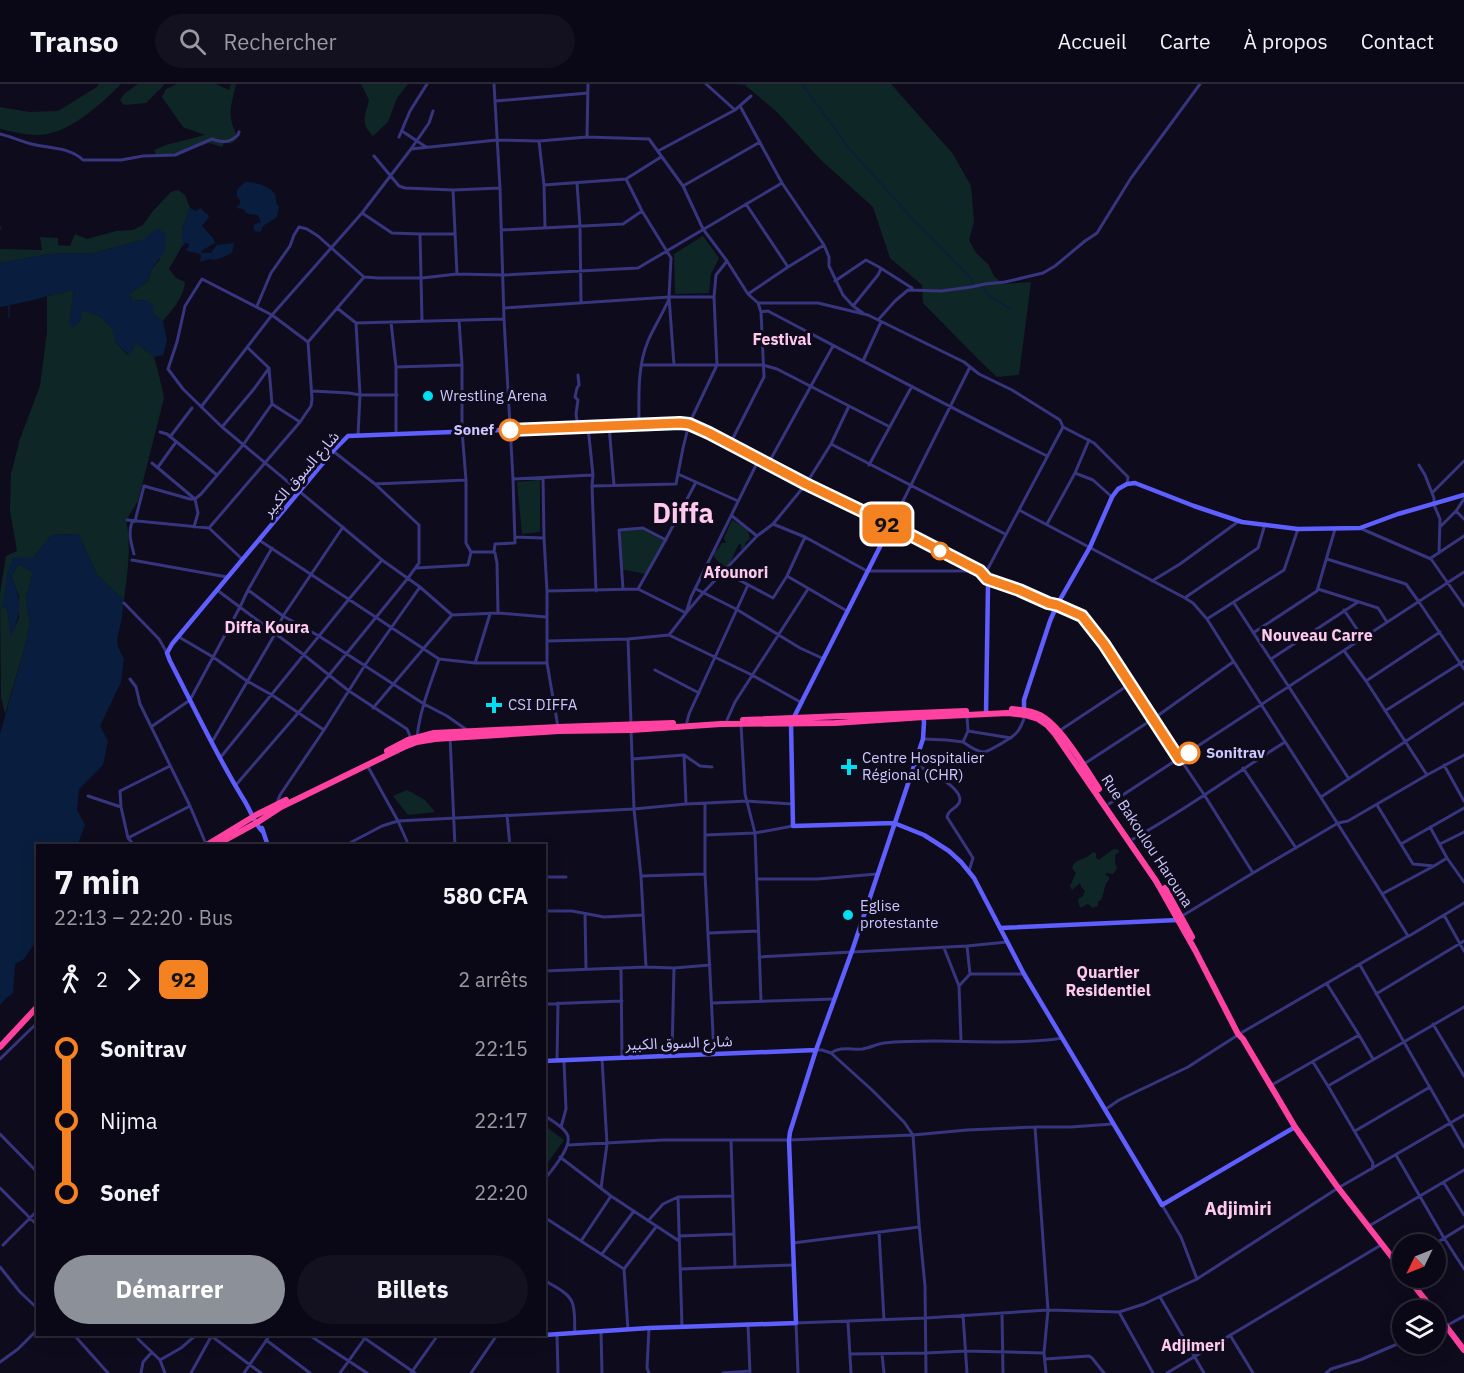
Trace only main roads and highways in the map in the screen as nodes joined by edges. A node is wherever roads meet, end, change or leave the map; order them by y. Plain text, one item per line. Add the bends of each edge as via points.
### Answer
1 (1024, 712) junction
2 (792, 720) junction
3 (631, 727) junction
4 (558, 729) junction
5 (256, 819) junction
6 (210, 844) edge
7 (217, 844) edge
8 (1180, 919) junction
9 (36, 1008) edge
10 (0, 1047) edge
11 (1392, 1256) edge
12 (1416, 1288) edge
13 (1425, 1300) edge
14 (1446, 1326) edge
15 (1464, 1350) edge

1 - 2 highway, Rue Bakoulou Harouna via 923,714 835,723
1 - 8 highway, Rue Bakoulou Harouna via 1055,734
1 - 8 highway, Rue Bakoulou Harouna via 1041,715 1059,731 1160,879
2 - 3 highway
2 - 3 highway
3 - 4 highway
4 - 5 highway via 417,742
4 - 5 highway via 468,731 417,737
5 - 6 highway
5 - 7 highway
8 - 11 highway, Rue Bakoulou Harouna via 1241,1036 1295,1127
9 - 10 highway
12 - 13 highway
14 - 15 highway

